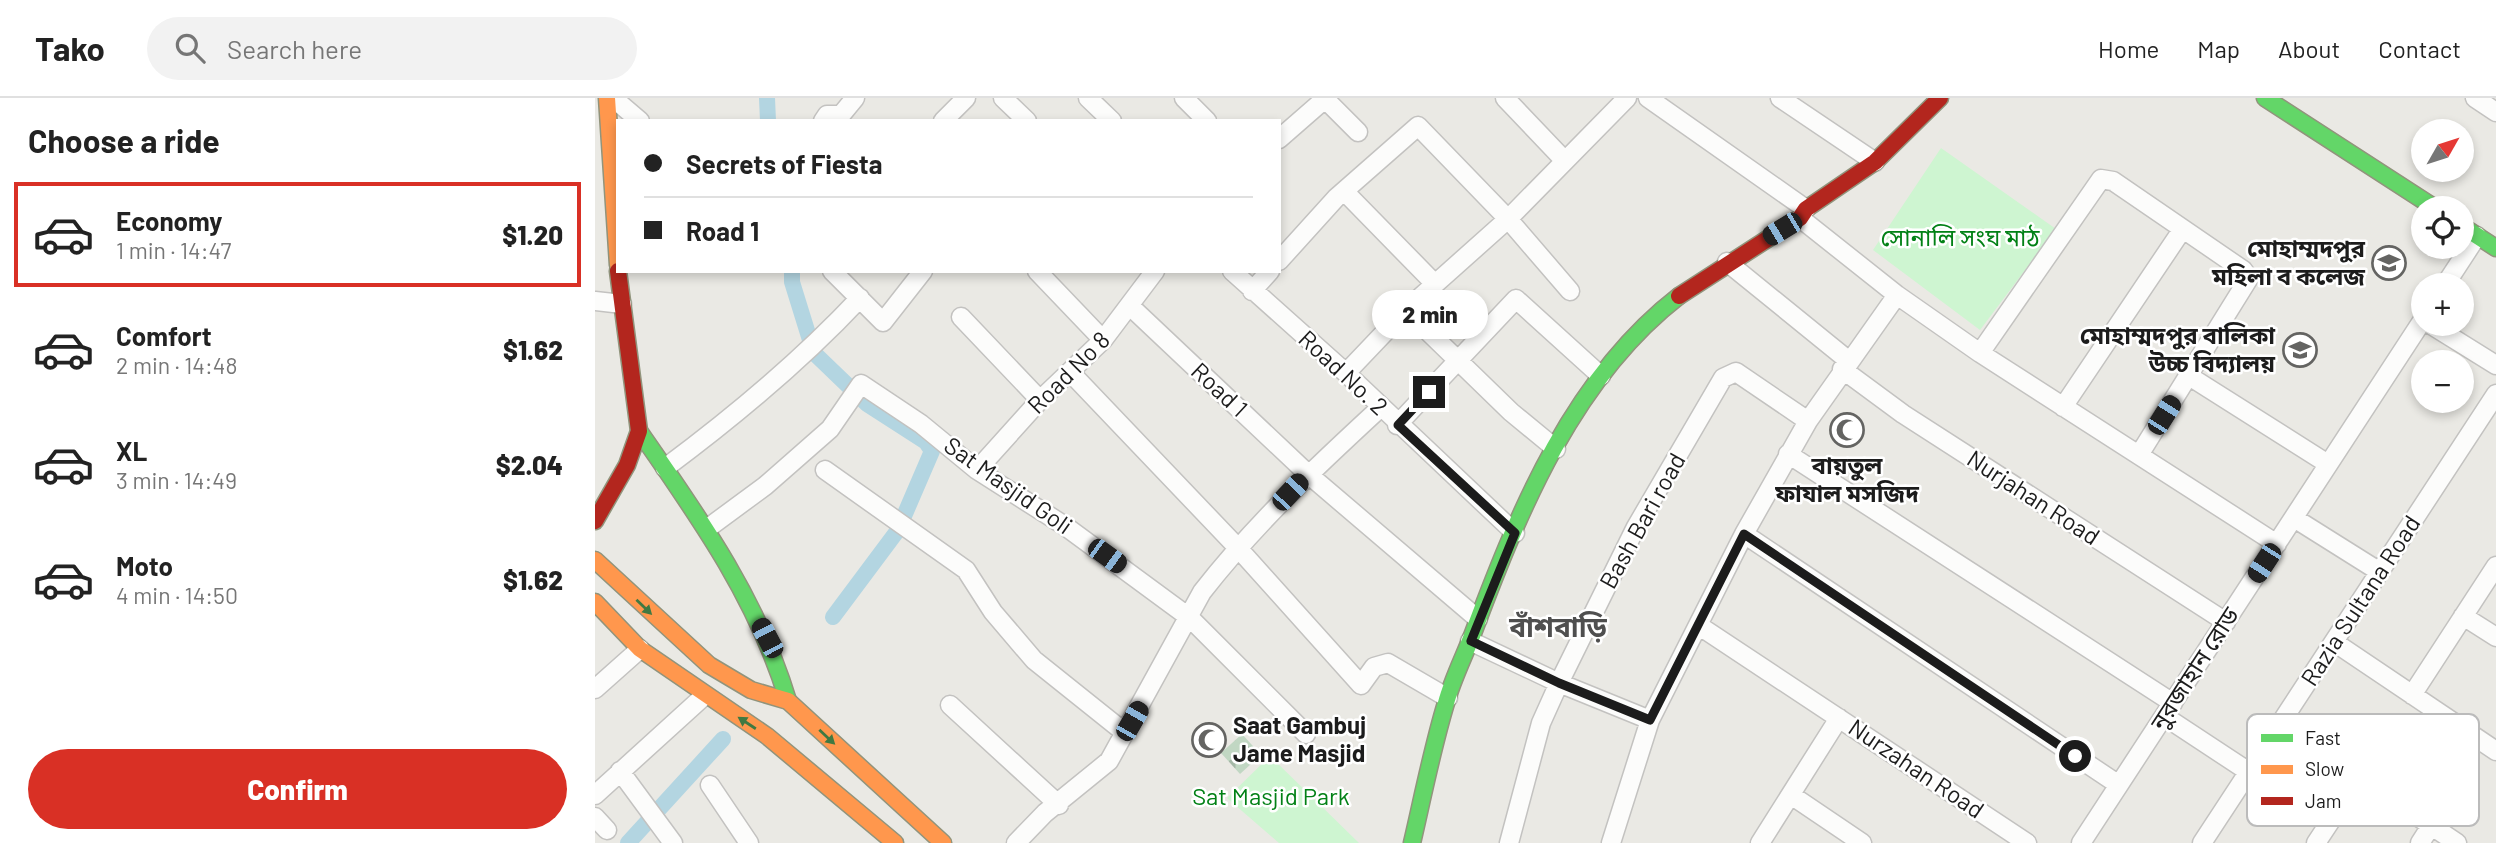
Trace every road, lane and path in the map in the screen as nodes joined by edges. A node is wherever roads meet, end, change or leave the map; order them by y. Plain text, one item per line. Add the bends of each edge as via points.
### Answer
1 (607, 98) edge
2 (613, 98) edge
3 (855, 98) edge
4 (966, 98) edge
5 (1003, 98) edge
6 (1088, 98) edge
7 (1184, 98) edge
8 (1325, 98) edge
9 (1505, 98) edge
10 (1627, 98) edge
11 (1648, 98) edge
12 (1780, 98) edge
13 (2265, 98) edge
14 (2475, 98) edge
15 (1933, 100) edge
16 (2496, 112) edge
17 (638, 119) edge
18 (824, 119) edge
19 (945, 119) edge
20 (1025, 119) edge
21 (1110, 119) edge
22 (1205, 119) edge
23 (1358, 132) dead end
24 (1281, 137) edge
25 (1565, 161) junction
26 (1875, 162) junction
27 (1344, 191) junction
28 (2416, 196) edge
29 (595, 198) edge
30 (612, 210) junction
31 (1803, 214) junction
32 (1508, 219) junction
33 (2182, 230) junction
34 (2474, 234) edge
35 (616, 247) edge
36 (2496, 248) edge
37 (1281, 259) edge
38 (1727, 262) junction
39 (618, 273) edge
40 (834, 273) edge
41 (921, 273) edge
42 (1039, 273) edge
43 (1154, 273) edge
44 (1234, 273) edge
45 (1268, 273) edge
46 (1435, 284) junction
47 (1252, 291) junction
48 (1570, 291) dead end
49 (1897, 295) junction
50 (860, 298) junction
51 (595, 301) edge
52 (622, 304) junction
53 (1131, 307) junction
54 (1406, 310) junction
55 (961, 317) dead end
56 (2413, 336) edge
57 (2449, 336) edge
58 (1103, 340) junction
59 (1980, 353) junction
60 (1460, 360) junction
61 (1846, 365) junction
62 (2496, 365) edge
63 (1072, 373) junction
64 (1346, 373) junction
65 (1601, 376) junction
66 (2189, 376) junction
67 (1040, 400) junction
68 (2493, 404) edge
69 (2063, 407) junction
70 (1380, 408) junction
71 (1808, 421) junction
72 (1398, 425) junction
73 (639, 431) junction
74 (1556, 449) junction
75 (1788, 454) junction
76 (2139, 455) junction
77 (2328, 464) junction
78 (665, 468) junction
79 (825, 470) dead end
80 (977, 470) junction
81 (1308, 474) junction
82 (2294, 518) junction
83 (595, 521) edge
84 (708, 528) junction
85 (1515, 533) junction
86 (1744, 534) junction
87 (2277, 544) junction
88 (1238, 548) junction
89 (595, 560) edge
90 (2496, 566) edge
91 (2380, 572) junction
92 (595, 602) edge
93 (2463, 616) junction
94 (1190, 618) junction
95 (1478, 619) junction
96 (2226, 622) junction
97 (1698, 625) junction
98 (2496, 637) edge
99 (1471, 641) junction
100 (2334, 642) junction
101 (640, 649) junction
102 (1559, 683) junction
103 (595, 689) edge
104 (2412, 695) junction
105 (704, 696) junction
106 (1448, 698) junction
107 (788, 701) junction
108 (950, 705) dead end
109 (2169, 709) junction
110 (2287, 714) edge
111 (2440, 714) edge
112 (1839, 718) junction
113 (1650, 720) junction
114 (1124, 732) junction
115 (1306, 734) dead end
116 (2479, 740) edge
117 (2496, 751) edge
118 (2247, 770) edge
119 (620, 771) junction
120 (2247, 775) edge
121 (710, 785) dead end
122 (2119, 785) junction
123 (1791, 795) junction
124 (595, 796) edge
125 (1059, 805) junction
126 (2327, 826) edge
127 (2431, 826) joint
128 (673, 843) edge
129 (749, 843) edge
130 (895, 843) edge
131 (943, 843) edge
132 (1016, 843) edge
133 (1412, 843) edge
134 (1510, 843) edge
135 (1611, 843) edge
136 (1760, 843) edge
137 (1862, 843) edge
138 (2027, 843) edge
139 (2081, 843) edge
140 (2202, 843) edge
141 (2316, 843) edge
142 (2420, 843) edge
143 (2457, 843) edge

1 - 30 main road
2 - 17 street
3 - 18 street via 841,115
4 - 19 street
5 - 20 street
6 - 21 street
7 - 22 street
8 - 23 street
8 - 24 street
9 - 25 street
10 - 25 street
11 - 31 street
12 - 26 street
13 - 28 main road
14 - 16 street
15 - 26 main road
25 - 32 street
26 - 31 main road
27 - 32 street via 1418,126
27 - 37 street
27 - 46 street
29 - 30 street
30 - 35 main road
31 - 38 main road
31 - 49 street
32 - 46 street
32 - 48 street
33 - 59 street via 2113,181 2101,179
33 - 66 street via 2249,278
33 - 69 street
34 - 36 main road
38 - 61 street, Nurjahan Road
38 - 65 main road via 1641,328
39 - 52 main road
40 - 50 street
41 - 50 street via 883,322
42 - 58 street
43 - 53 street, Road No 8
44 - 47 street, Road No. 2
45 - 47 street
46 - 54 street
47 - 64 street, Road No. 2
49 - 59 street
49 - 61 street
50 - 78 street via 733,418
51 - 52 street
52 - 73 main road
53 - 58 street, Road No 8
53 - 81 street, Road 1
54 - 60 street
54 - 64 street
55 - 67 street
56 - 77 street, নুরজাহান রোড
57 - 62 street
58 - 63 street, Road No 8
59 - 69 street
60 - 65 street via 1516,299
60 - 72 street
60 - 74 street
61 - 71 street
61 - 96 street, Nurjahan Road via 1903,414
63 - 67 street, Road No 8
63 - 88 street
64 - 70 street, Road No. 2
65 - 74 main road
66 - 76 street
66 - 77 street
67 - 80 street, Road No 8
68 - 91 street, Razia Sultana Road
69 - 76 street
70 - 72 street, Road No. 2
70 - 81 street
71 - 75 street
71 - 102 street, Bash Bari road via 1736,372 1723,378 1636,527
72 - 85 street, Road No. 2
73 - 78 main road
73 - 83 main road via 627,465
74 - 85 main road
75 - 86 street
75 - 109 street
76 - 87 street
77 - 82 street, নুরজাহান রোড
78 - 84 main road
79 - 114 street via 966,570 993,612 1034,660
80 - 84 street, Sat Masjid Goli via 921,424 861,384 830,429
80 - 94 street, Sat Masjid Goli via 1065,526
81 - 88 street
81 - 95 street, Road 1
82 - 87 street, নুরজাহান রোড
82 - 91 street
84 - 107 main road via 778,660
85 - 95 main road
86 - 97 street
86 - 122 street
87 - 96 street, নুরজাহান রোড
88 - 94 street via 1202,592
88 - 106 street via 1361,685 1374,667 1388,663
89 -> 107 main road via 709,665 751,690
90 - 93 street
91 - 100 street, Razia Sultana Road
92 - 101 main road
93 - 98 street
93 - 104 street
94 - 114 street
94 - 115 street, Sat Masjid Goli
95 - 99 main road
96 - 109 street, নুরজাহান রোড
97 - 112 street, Nurzahan Road
97 - 113 street
99 - 102 street
99 - 106 main road
100 - 104 street
100 - 110 street, Razia Sultana Road
101 - 103 street
101 - 105 main road
102 - 113 street
102 - 134 street, Bash Bari road via 1541,723
104 - 111 street
105 - 119 street
130 -> 105 main road via 767,736
106 - 133 main road
107 -> 131 main road
108 - 125 street
109 - 118 street
109 - 122 street, নুরজাহান রোড
112 - 123 street, Nurzahan Road
112 - 138 street, Nurzahan Road
113 - 135 street
114 - 125 street via 1109,761
116 - 117 street
119 - 124 street
119 - 128 street
120 - 140 street, Razia Sultana Road
121 - 129 street
122 - 139 street, নুরজাহান রোড
123 - 136 street, Nurzahan Road
123 - 137 street
125 - 132 street
126 - 141 street
127 - 142 street
127 - 143 street

